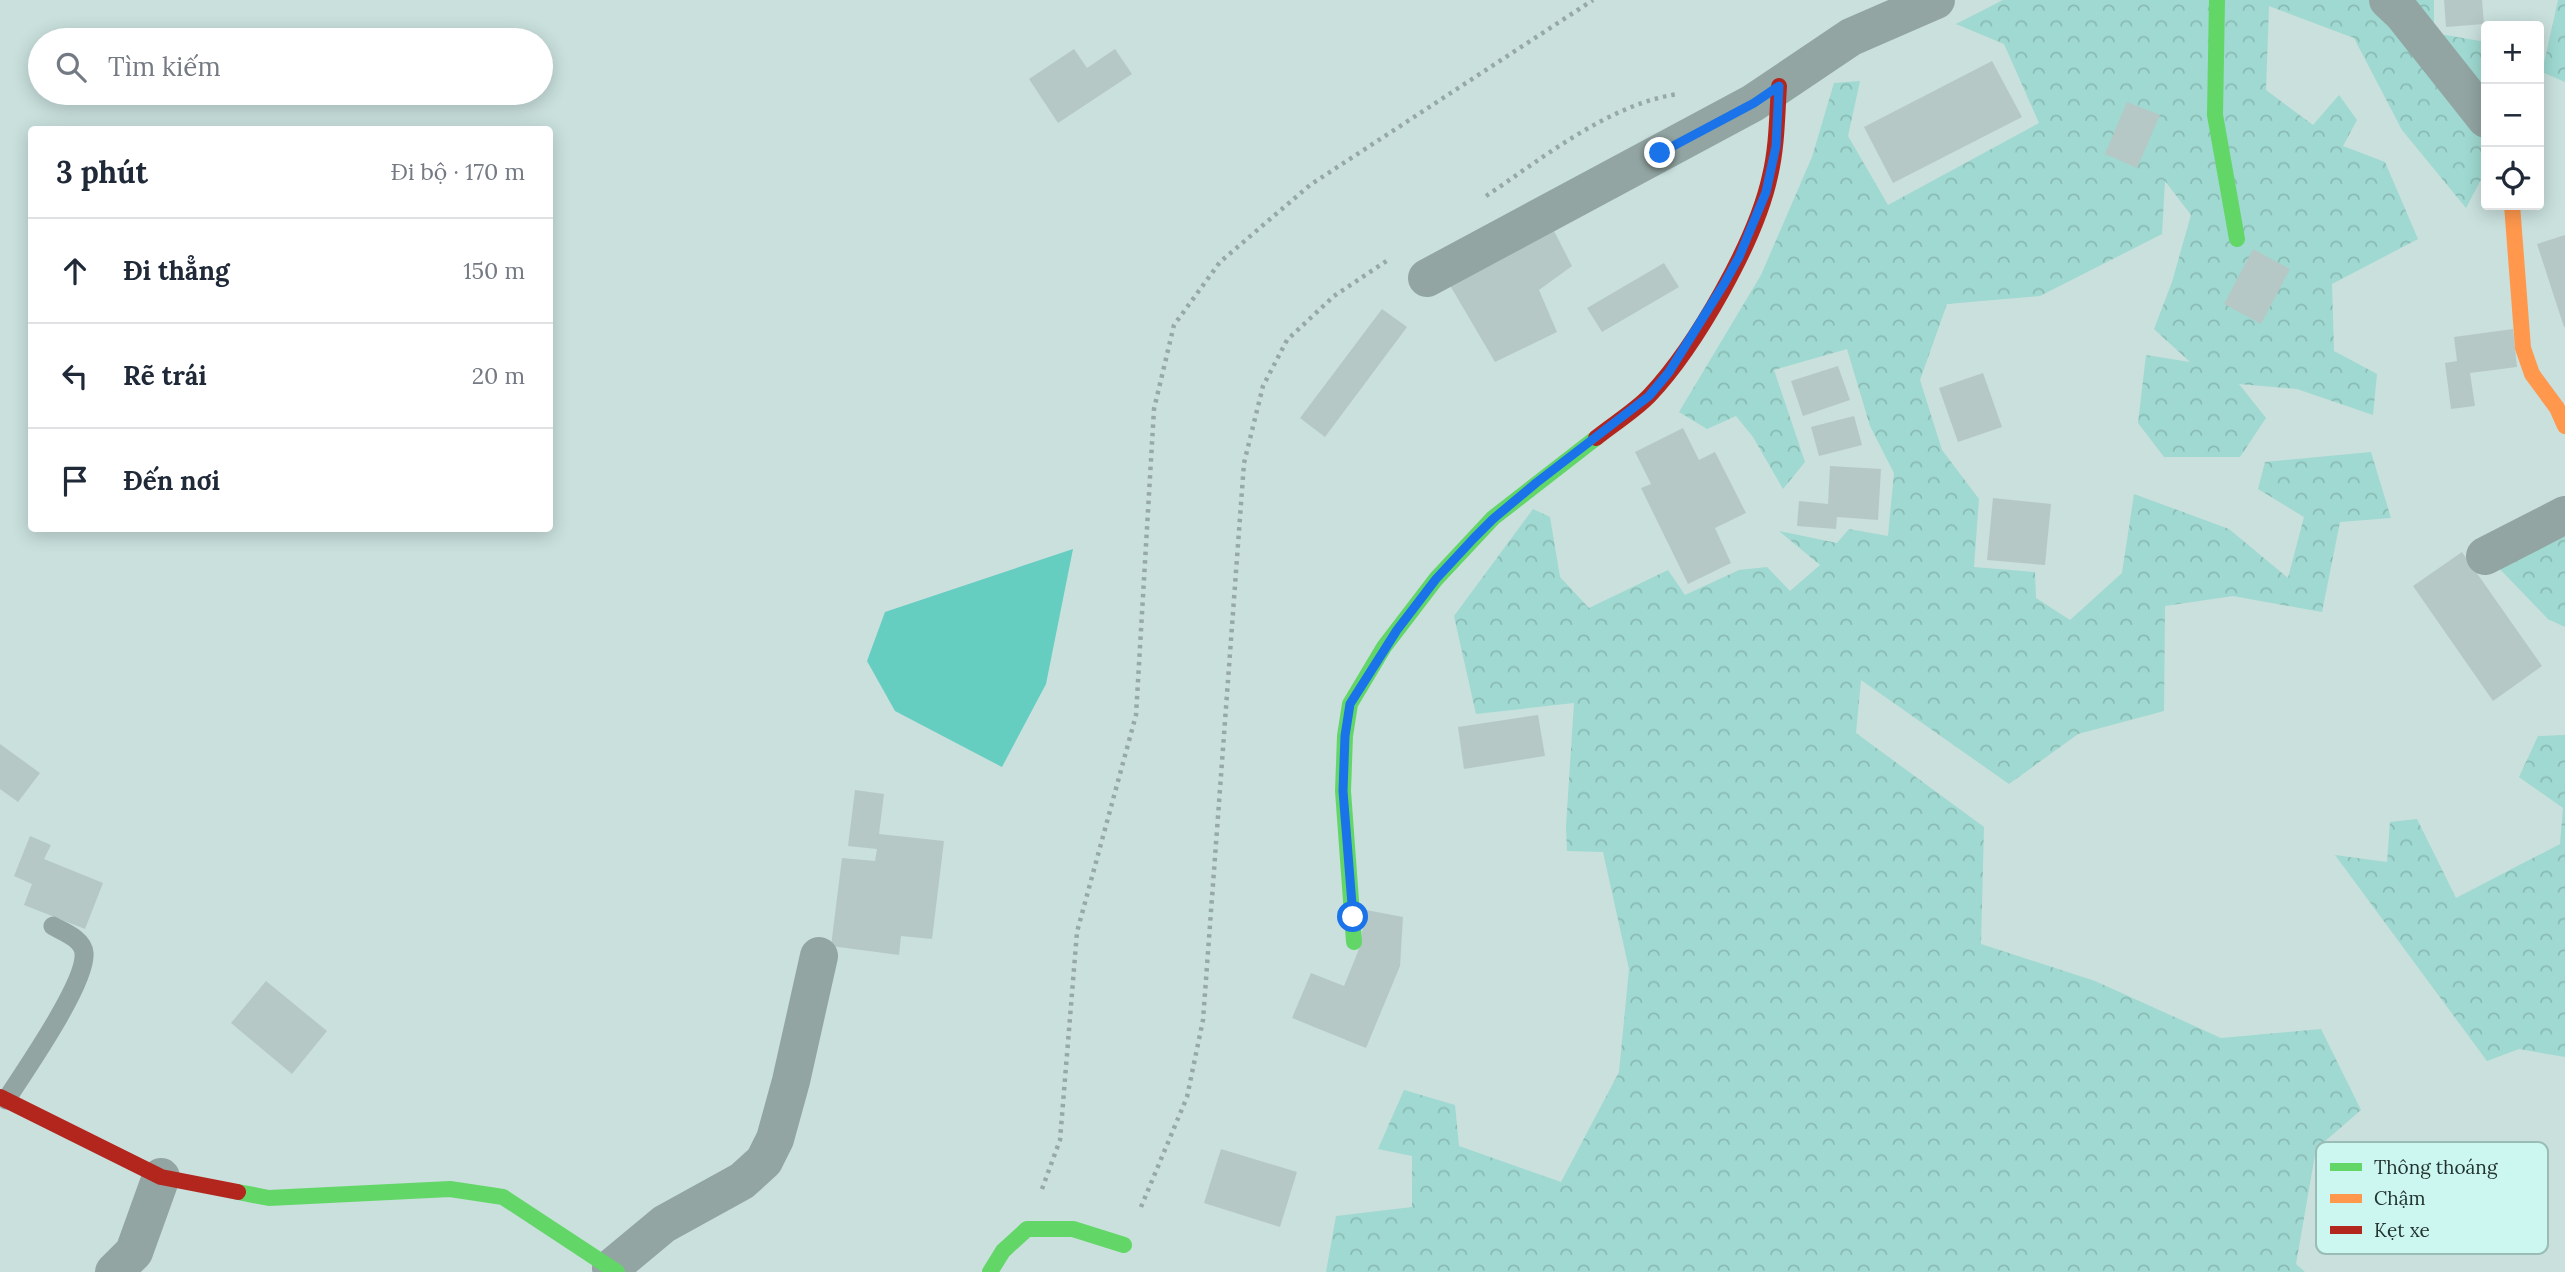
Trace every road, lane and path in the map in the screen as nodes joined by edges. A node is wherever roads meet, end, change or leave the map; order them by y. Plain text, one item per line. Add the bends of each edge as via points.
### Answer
1 (1592, 0) edge
2 (1936, 0) edge
3 (2217, 0) edge
4 (2388, 0) edge
5 (1779, 86) junction
6 (1681, 93) dead end
7 (2481, 113) edge
8 (1485, 197) dead end
9 (2512, 210) edge
10 (2236, 239) dead end
11 (1392, 258) dead end
12 (1427, 278) dead end
13 (2565, 426) edge
14 (2565, 515) edge
15 (2485, 556) dead end
16 (53, 926) dead end
17 (1354, 942) dead end
18 (819, 956) dead end
19 (3, 1099) edge
20 (161, 1177) junction
21 (1027, 1229) junction
22 (1124, 1245) joint
23 (614, 1270) edge
24 (114, 1272) edge
25 (990, 1272) edge

1 - 21 path via 1310,185 1220,262 1174,325 1154,409 1136,715 1077,932 1060,1140
2 - 5 street via 1851,37
3 - 10 street via 2215,115
4 - 7 street
5 - 12 street
5 - 17 street via 1776,146 1766,192 1739,257 1669,372 1649,396 1536,483 1474,538 1384,647 1350,704 1343,791
6 - 8 path via 1657,97 1589,127
9 - 13 street via 2523,348 2532,374
11 - 22 path via 1334,296 1287,340 1263,386 1244,463 1203,1020 1187,1097
14 - 15 street
16 - 19 lane via 80,943 83,961 70,996
18 - 23 street via 791,1081 764,1161 743,1181 664,1224
19 - 20 street
20 - 23 street via 269,1198 450,1188 503,1197
20 - 24 street via 134,1252
21 - 22 street via 1073,1229
21 - 25 street via 1003,1251

